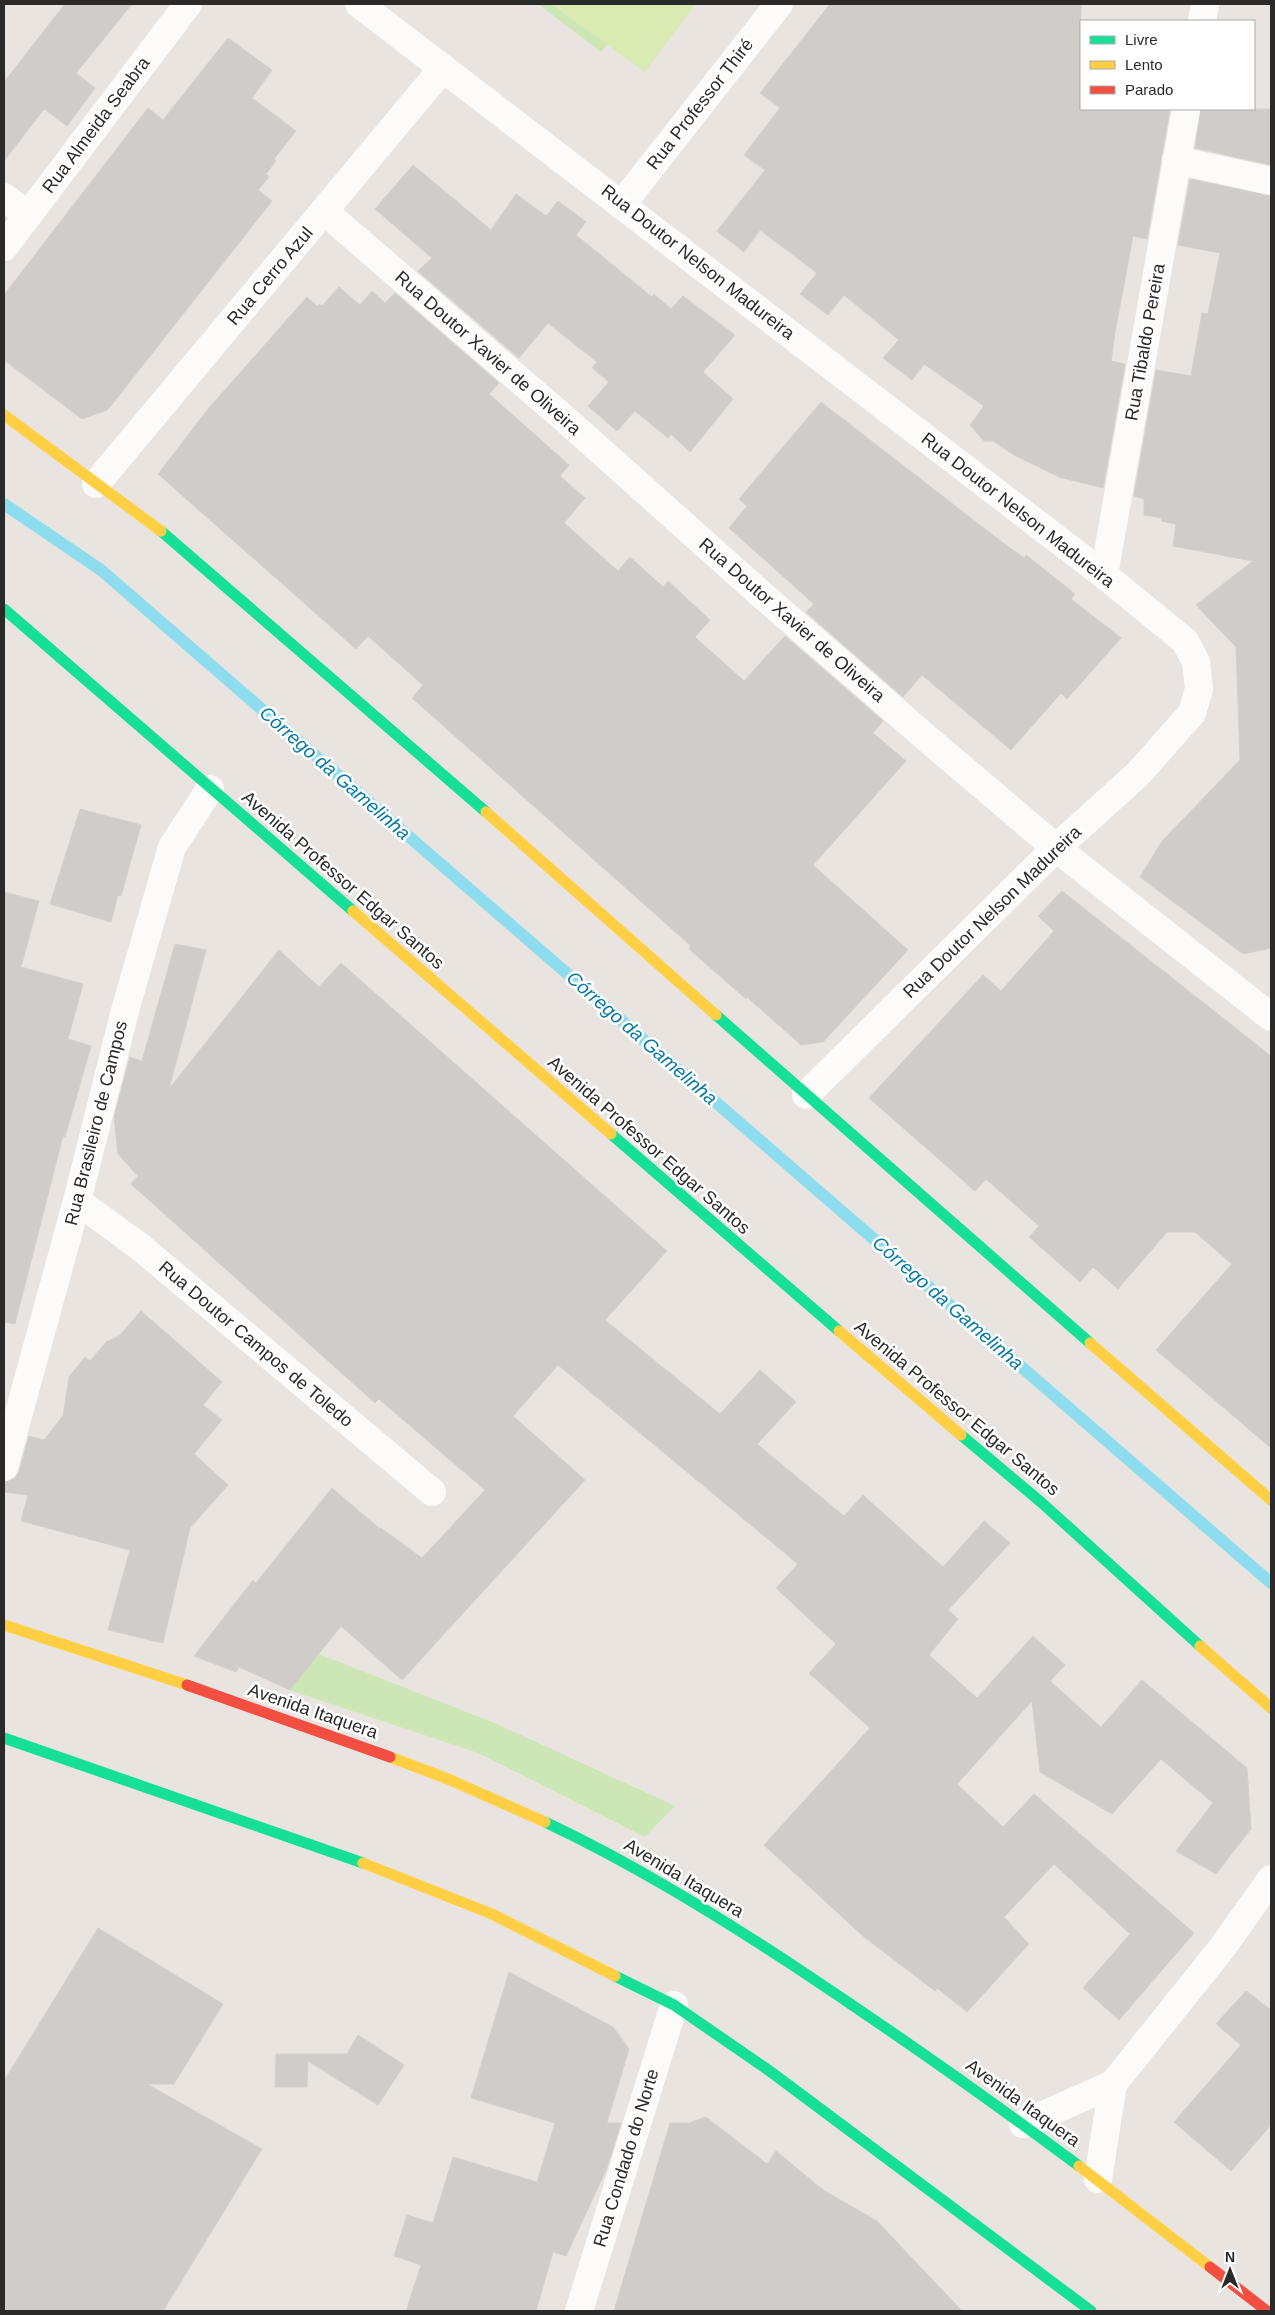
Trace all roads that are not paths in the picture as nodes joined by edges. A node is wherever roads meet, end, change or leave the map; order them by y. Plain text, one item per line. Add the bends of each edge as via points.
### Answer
1 (188, 4) edge
2 (359, 4) edge
3 (778, 4) edge
4 (1205, 4) edge
5 (1202, 20) edge
6 (443, 68) junction
7 (1186, 110) edge
8 (1176, 160) junction
9 (1271, 180) edge
10 (4, 197) edge
11 (622, 204) junction
12 (324, 211) junction
13 (28, 215) junction
14 (4, 247) edge
15 (4, 415) edge
16 (96, 484) junction
17 (1104, 575) junction
18 (4, 609) edge
19 (210, 789) junction
20 (1056, 848) junction
21 (1271, 1017) edge
22 (806, 1095) junction
23 (76, 1201) junction
24 (4, 1467) edge
25 (432, 1492) dead end
26 (1271, 1500) edge
27 (4, 1625) edge
28 (1271, 1708) edge
29 (4, 1738) edge
30 (1271, 1879) edge
31 (674, 2006) junction
32 (1113, 2084) junction
33 (1023, 2124) junction
34 (1098, 2179) junction
35 (579, 2311) edge
36 (1091, 2311) edge
37 (1267, 2311) edge

1 - 13 street, Rua Almeida Seabra
2 - 6 street, Rua Doutor Nelson Madureira
3 - 11 street, Rua Professor Thiré
4 - 5 street
6 - 11 street, Rua Doutor Nelson Madureira
6 - 12 street, Rua Cerro Azul
7 - 8 street, Rua Tibaldo Pereira
8 - 9 street
8 - 17 street, Rua Tibaldo Pereira
10 - 13 street
11 - 17 street, Rua Doutor Nelson Madureira
12 - 16 street, Rua Cerro Azul
12 - 20 street, Rua Doutor Xavier de Oliveira via 566,420 769,602
13 - 14 street, Rua Almeida Seabra
15 - 16 main road
16 - 22 main road via 156,527 237,596
17 - 20 street, Rua Doutor Nelson Madureira via 1185,641 1196,662 1199,689 1192,713 1138,774
18 - 19 main road, Avenida Professor Edgar Santos
19 - 23 street, Rua Brasileiro de Campos via 172,847 126,1007
19 - 28 main road, Avenida Professor Edgar Santos via 1035,1497
20 - 21 street, Rua Doutor Xavier de Oliveira
20 - 22 street, Rua Doutor Nelson Madureira
22 - 26 main road
23 - 24 street, Rua Brasileiro de Campos
23 - 25 street, Rua Doutor Campos de Toledo via 139,1246
27 - 33 main road, Avenida Itaquera via 303,1725 463,1784 593,1845 700,1906 879,2021
29 - 31 main road via 365,1864 492,1914
30 - 32 street via 1222,1948
31 - 35 street, Rua Condado do Norte
31 - 36 main road via 771,2072
32 - 33 street
32 - 34 street
33 - 34 main road, Avenida Itaquera
34 - 37 main road, Avenida Itaquera

